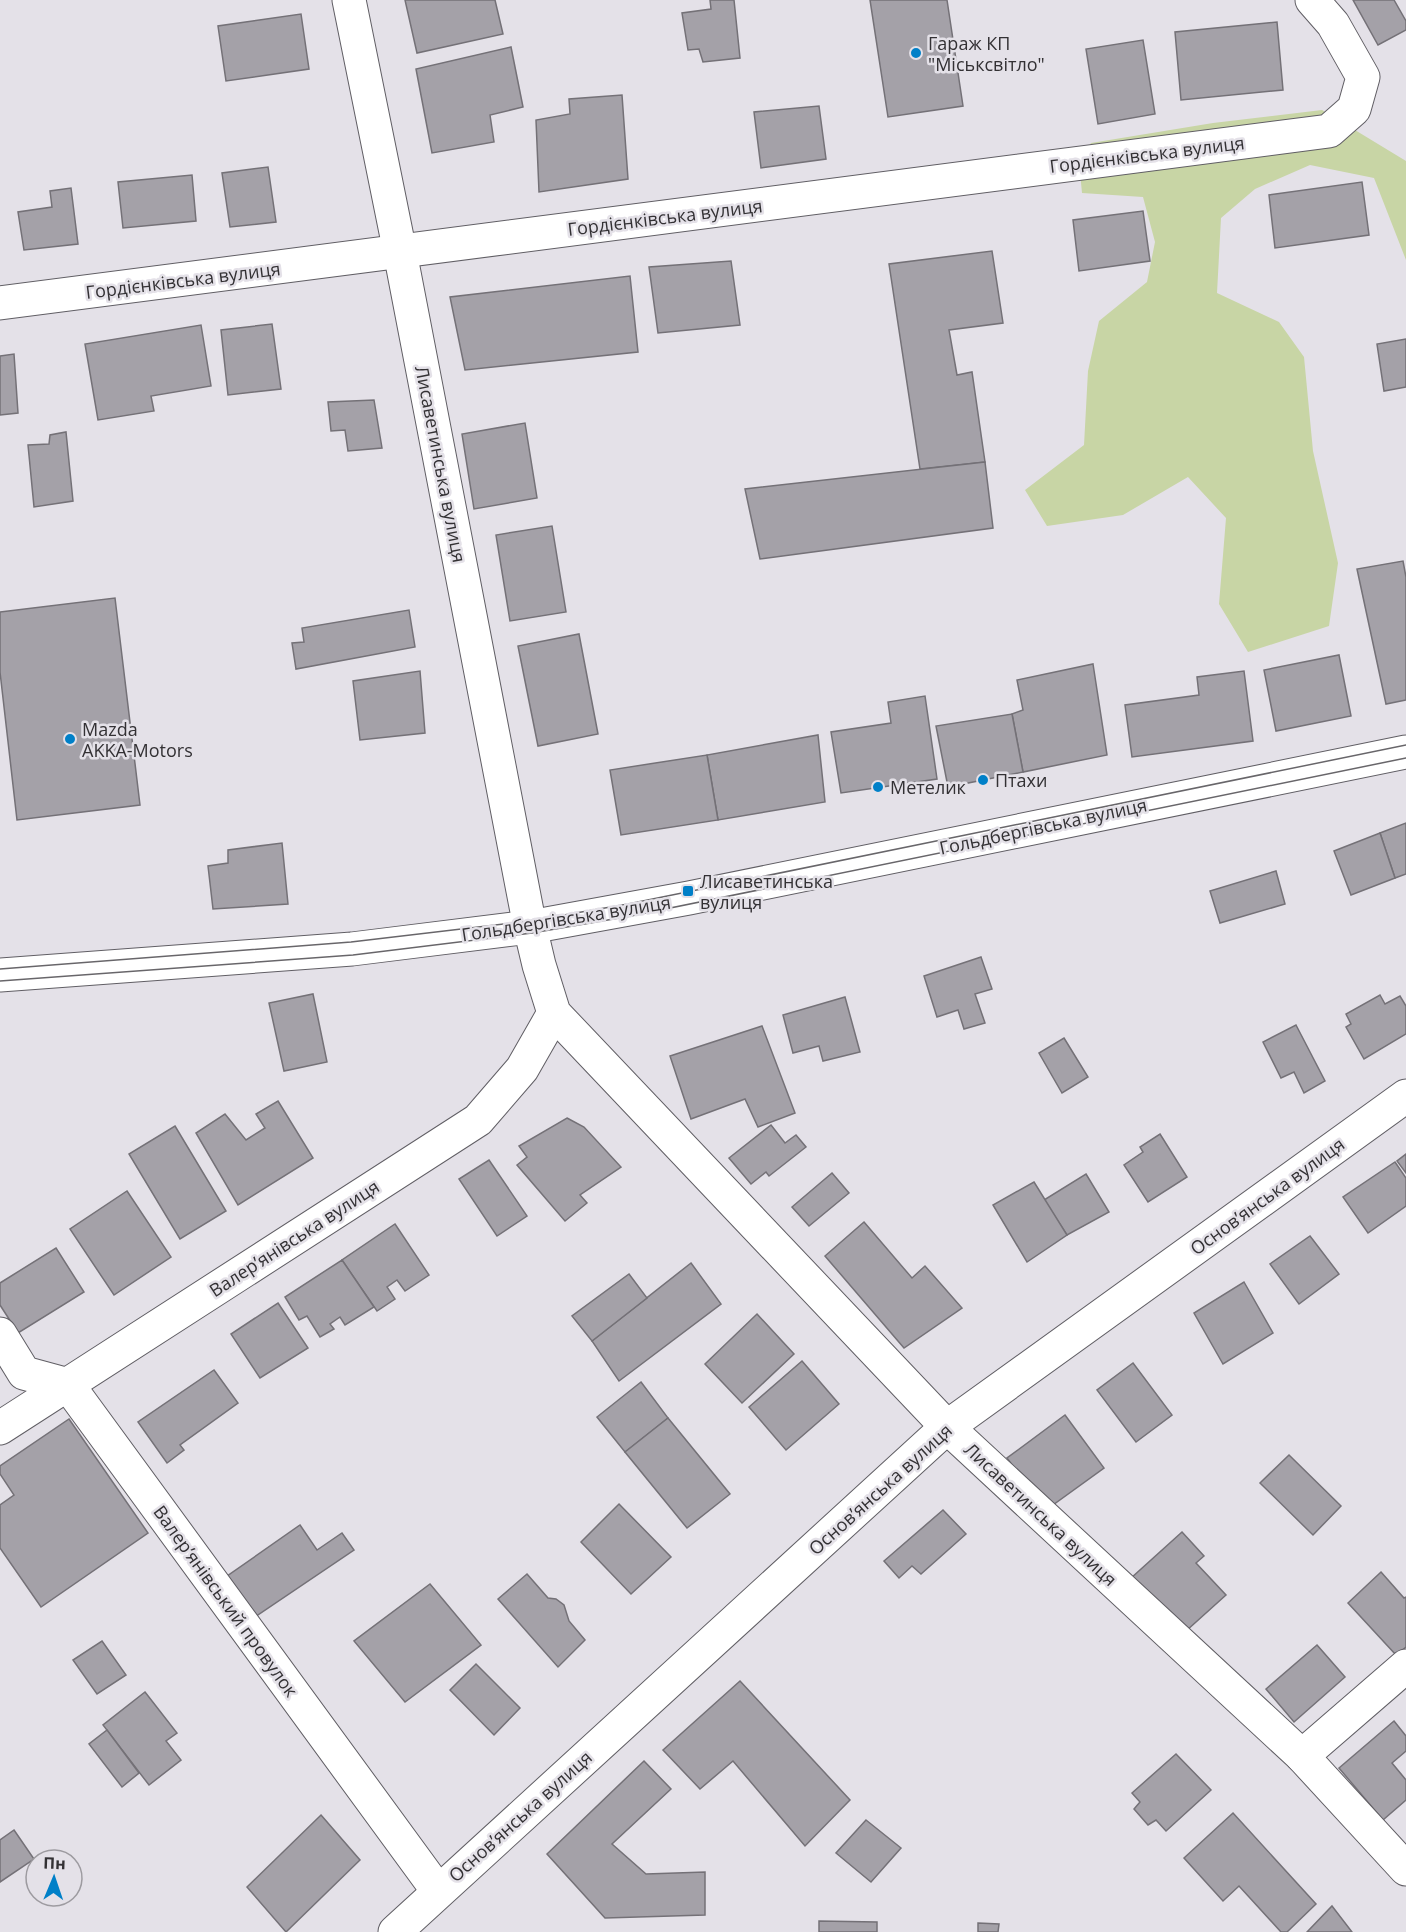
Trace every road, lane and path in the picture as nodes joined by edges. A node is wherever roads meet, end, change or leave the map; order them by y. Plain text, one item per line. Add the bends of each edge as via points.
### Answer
1 (349, 0) edge
2 (1312, 0) edge
3 (400, 252) junction
4 (0, 303) edge
5 (1406, 752) edge
6 (530, 927) junction
7 (0, 975) edge
8 (554, 1013) junction
9 (1406, 1096) edge
10 (0, 1334) edge
11 (68, 1385) junction
12 (947, 1426) junction
13 (0, 1428) edge
14 (1406, 1665) edge
15 (1302, 1756) junction
16 (1406, 1869) edge
17 (438, 1891) junction
18 (395, 1932) edge

1 - 3 street, Лисаветинська вулиця
2 - 3 street, Гордієнківська вулиця via 1333,24 1363,77 1354,109 1329,131
3 - 4 street, Гордієнківська вулиця
3 - 6 street, Лисаветинська вулиця
5 - 6 street, Гольдбергівська вулиця
6 - 7 street, Гольдбергівська вулиця via 352,949
6 - 8 street, Лисаветинська вулиця
8 - 11 street, Валер’янівська вулиця via 522,1069 478,1120
8 - 12 street, Лисаветинська вулиця
9 - 12 street, Основ’янська вулиця
10 - 11 street via 24,1373
11 - 13 street, Валер’янівська вулиця
11 - 17 street, Валер’янівський провулок
12 - 15 street, Лисаветинська вулиця
12 - 17 street, Основ’янська вулиця
14 - 15 street
15 - 16 street, Лисаветинська вулиця
17 - 18 street, Основ’янська вулиця

